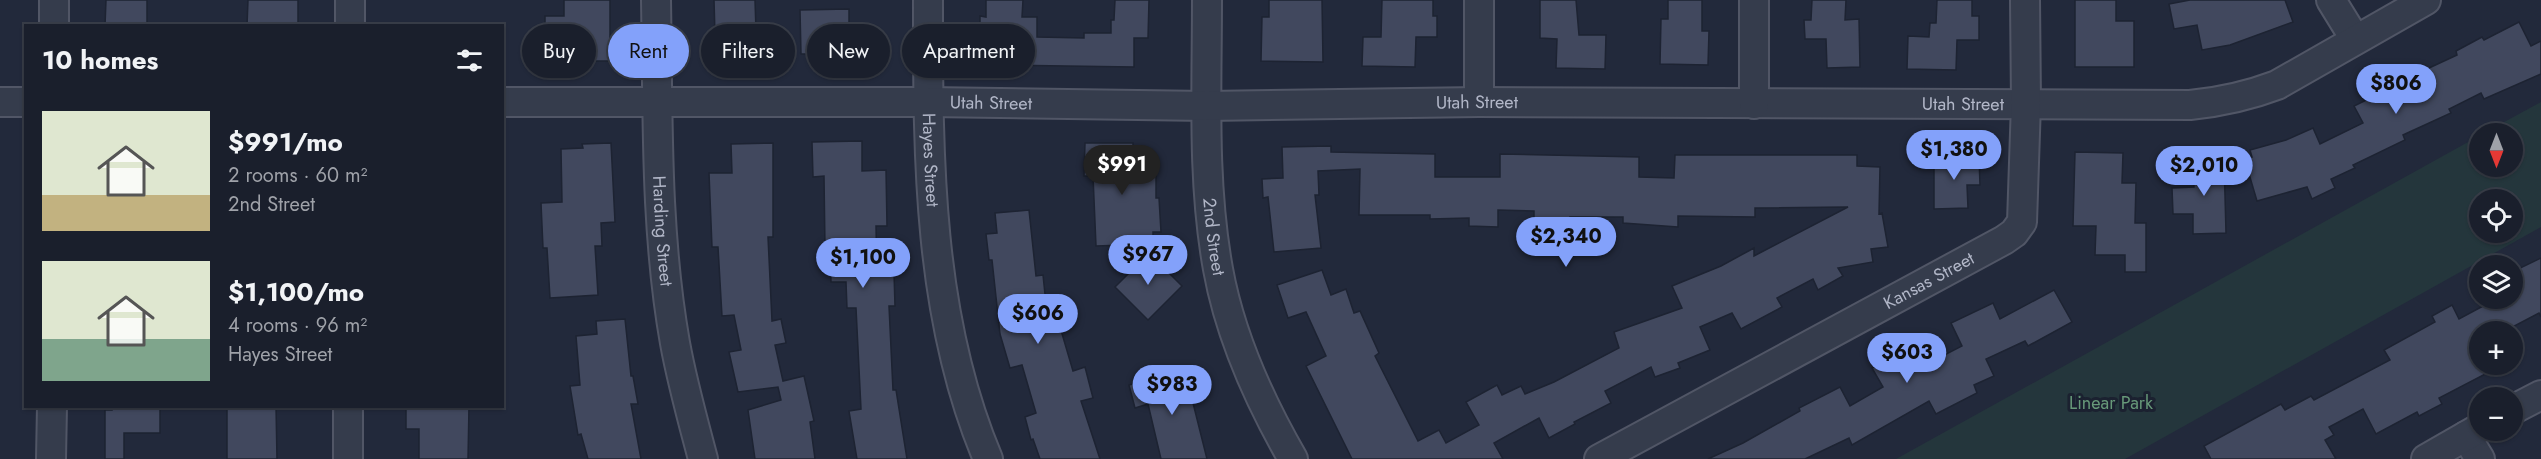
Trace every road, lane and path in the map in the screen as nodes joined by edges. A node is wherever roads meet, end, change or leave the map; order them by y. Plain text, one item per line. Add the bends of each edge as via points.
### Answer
1 (54, 0) edge
2 (350, 0) edge
3 (656, 0) edge
4 (928, 0) edge
5 (1207, 0) edge
6 (1479, 0) edge
7 (1754, 0) edge
8 (2025, 0) edge
9 (2331, 0) edge
10 (2426, 0) edge
11 (54, 24) edge
12 (350, 24) edge
13 (2355, 39) junction
14 (0, 102) edge
15 (24, 102) edge
16 (504, 102) edge
17 (657, 102) junction
18 (928, 102) junction
19 (1479, 102) junction
20 (2026, 103) junction
21 (1754, 104) junction
22 (1207, 106) junction
23 (2541, 395) edge
24 (2523, 404) edge
25 (52, 408) edge
26 (348, 408) edge
27 (2475, 441) edge
28 (51, 459) edge
29 (348, 459) edge
30 (703, 459) edge
31 (988, 459) edge
32 (1293, 459) edge
33 (1599, 459) edge
34 (2426, 459) edge

1 - 11 street
2 - 12 street
3 - 17 street, Harding Street
4 - 18 street, Hayes Street
5 - 22 street, 2nd Street
6 - 19 street
7 - 21 street
8 - 20 street, Kansas Street
9 - 13 street
10 - 13 street, Utah Street
13 - 20 street, Utah Street via 2277,85 2220,102
14 - 15 street
16 - 17 street, Utah Street
17 - 18 street, Utah Street
17 - 30 street, Harding Street via 664,256 675,344
18 - 22 street, Utah Street
18 - 31 street, Hayes Street via 935,235 943,297 959,372
19 - 21 street, Utah Street
19 - 22 street, Utah Street
20 - 21 street, Utah Street
20 - 33 street, Kansas Street via 2022,222 2014,233
22 - 32 street, 2nd Street via 1208,182 1218,269 1238,343 1266,411
23 - 24 street
25 - 28 street
26 - 29 street
27 - 34 street

